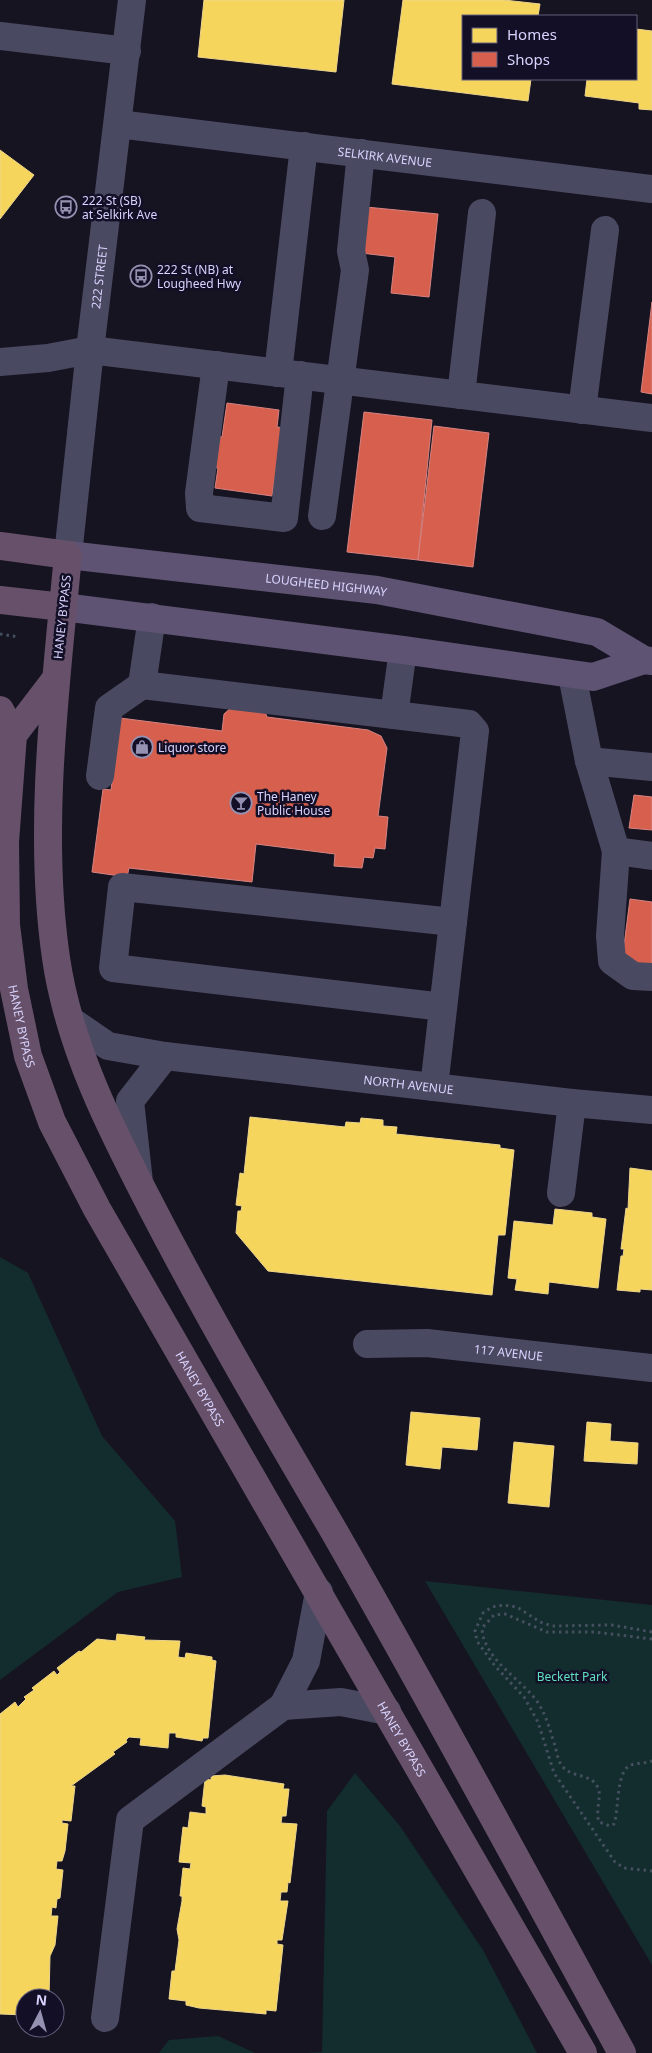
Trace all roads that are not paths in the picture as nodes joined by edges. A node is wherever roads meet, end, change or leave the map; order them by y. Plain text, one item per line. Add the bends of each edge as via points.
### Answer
1 (132, 0) edge
2 (0, 36) edge
3 (127, 51) junction
4 (118, 124) junction
5 (304, 146) junction
6 (362, 153) junction
7 (652, 189) edge
8 (482, 213) dead end
9 (605, 230) dead end
10 (90, 350) junction
11 (0, 362) edge
12 (216, 365) junction
13 (289, 374) junction
14 (342, 380) junction
15 (461, 395) junction
16 (582, 410) junction
17 (652, 418) edge
18 (322, 516) dead end
19 (0, 546) edge
20 (68, 555) junction
21 (0, 600) edge
22 (63, 606) junction
23 (152, 617) junction
24 (403, 650) junction
25 (648, 660) edge
26 (572, 675) junction
27 (55, 680) junction
28 (142, 685) junction
29 (0, 710) edge
30 (394, 715) junction
31 (13, 735) junction
32 (589, 761) junction
33 (652, 766) edge
34 (100, 776) dead end
35 (616, 851) junction
36 (652, 856) edge
37 (453, 922) junction
38 (652, 977) edge
39 (443, 1007) junction
40 (70, 1020) junction
41 (165, 1056) junction
42 (434, 1087) junction
43 (572, 1103) junction
44 (652, 1110) edge
45 (140, 1184) junction
46 (561, 1193) dead end
47 (367, 1344) dead end
48 (652, 1368) edge
49 (319, 1592) junction
50 (283, 1706) junction
51 (387, 1711) junction
52 (105, 2018) dead end
53 (583, 2053) edge
54 (622, 2053) edge

1 - 3 street, 222 STREET
2 - 3 street
3 - 4 street, 222 STREET
4 - 5 street, SELKIRK AVENUE
4 - 10 street, 222 STREET
5 - 6 street, SELKIRK AVENUE
5 - 13 street
6 - 7 street, SELKIRK AVENUE
6 - 14 street via 350,251 355,270
8 - 15 street
9 - 16 street
10 - 11 street
10 - 12 street
10 - 20 street, 222 STREET
12 - 13 street
12 - 13 street via 199,492 200,508 284,518
13 - 14 street
14 - 15 street
14 - 18 street
15 - 16 street
16 - 17 street
19 - 20 highway, LOUGHEED HIGHWAY
20 - 22 highway, HANEY BYPASS
20 - 25 main road, LOUGHEED HIGHWAY via 424,598 597,632
21 - 22 highway, LOUGHEED HIGHWAY
22 - 23 main road, LOUGHEED HIGHWAY
22 - 27 highway, HANEY BYPASS
23 - 24 main road, LOUGHEED HIGHWAY
23 - 28 street
24 - 26 main road, LOUGHEED HIGHWAY
24 - 30 street
25 - 26 main road, LOUGHEED HIGHWAY via 593,677
26 - 32 street
27 - 31 highway
27 - 40 highway, HANEY BYPASS via 48,853 56,958
28 - 30 street
28 - 34 street via 109,708
29 - 31 highway
30 - 37 street via 469,724 475,731
31 - 49 highway, HANEY BYPASS via 4,842 6,925 14,989 28,1056 52,1122 97,1209
32 - 33 street
32 - 35 street
35 - 36 street
35 - 38 street via 610,936 612,962 633,976
37 - 39 street
37 - 39 street via 122,886 113,968
39 - 42 street
40 - 41 street, NORTH AVENUE via 108,1046
40 - 45 highway, HANEY BYPASS via 94,1090
41 - 42 street, NORTH AVENUE
41 - 45 street via 130,1101
42 - 43 street, NORTH AVENUE
43 - 44 street, NORTH AVENUE
43 - 46 street
45 - 54 highway, HANEY BYPASS via 197,1296 405,1654
47 - 48 street, 117 AVENUE via 427,1343
49 - 50 street via 306,1661
49 - 51 highway, HANEY BYPASS
50 - 51 street via 341,1702
50 - 52 street via 130,1820
51 - 53 highway, HANEY BYPASS

